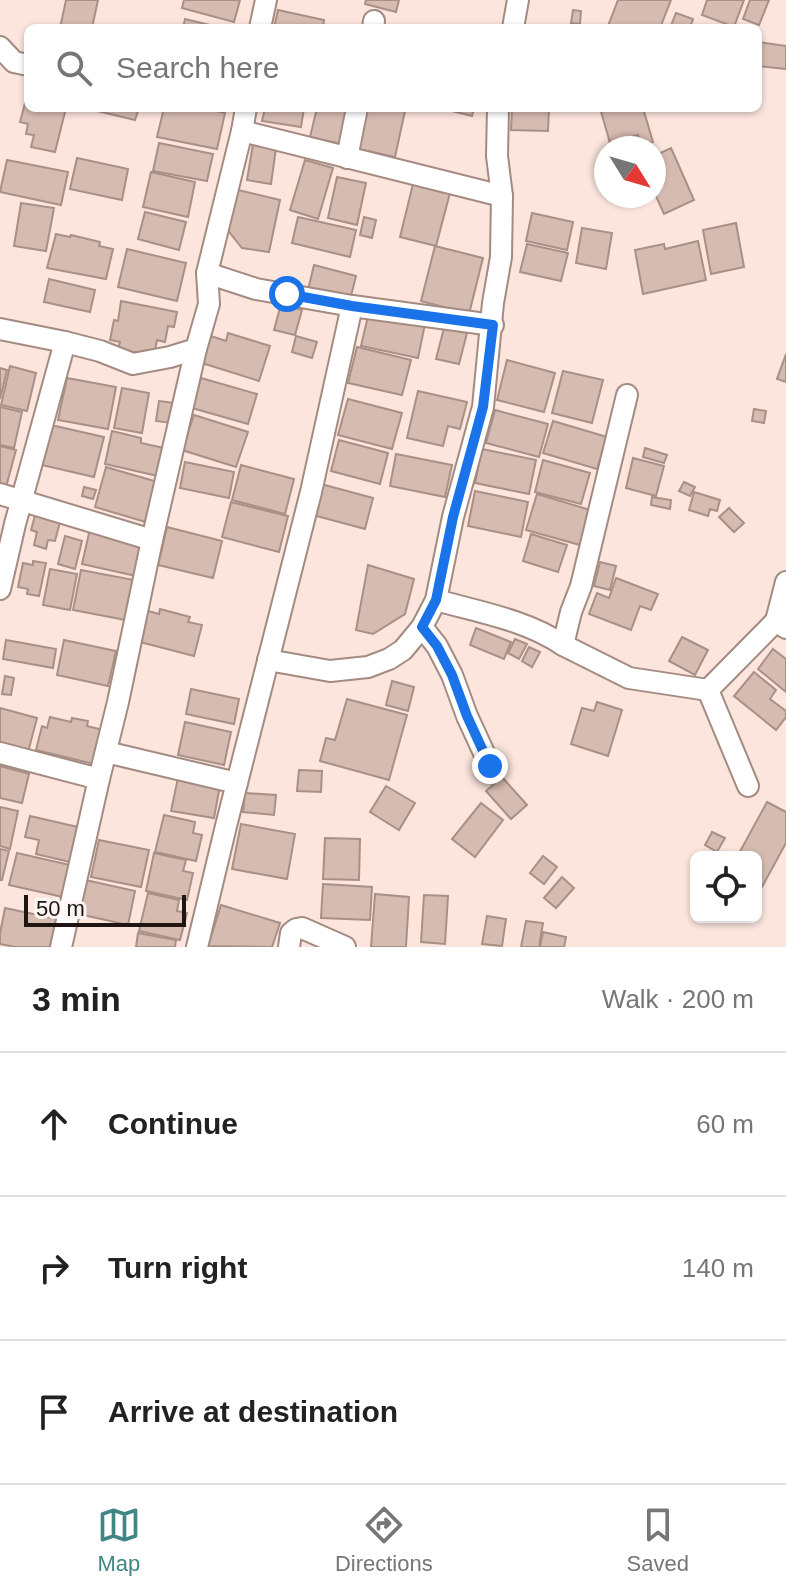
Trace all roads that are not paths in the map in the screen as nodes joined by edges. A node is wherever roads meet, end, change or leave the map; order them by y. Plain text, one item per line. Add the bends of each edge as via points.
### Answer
1 (266, 0) edge
2 (518, 0) edge
3 (261, 24) edge
4 (514, 24) edge
5 (0, 47) edge
6 (24, 64) edge
7 (245, 112) edge
8 (356, 112) edge
9 (498, 112) edge
10 (242, 131) junction
11 (347, 158) junction
12 (502, 196) junction
13 (207, 273) junction
14 (352, 306) junction
15 (493, 325) junction
16 (0, 329) edge
17 (65, 342) junction
18 (196, 349) junction
19 (627, 395) dead end
20 (0, 494) edge
21 (21, 501) junction
22 (152, 540) junction
23 (786, 582) edge
24 (0, 589) edge
25 (436, 600) junction
26 (781, 624) edge
27 (422, 627) junction
28 (563, 645) junction
29 (268, 660) junction
30 (708, 690) junction
31 (106, 752) junction
32 (0, 753) edge
33 (490, 766) dead end
34 (99, 779) junction
35 (237, 783) junction
36 (748, 786) dead end
37 (61, 947) edge
38 (197, 947) edge
39 (289, 947) edge
40 (345, 947) edge

1 - 3 street
2 - 4 street
5 - 6 street via 14,62
7 - 10 street
8 - 11 street
9 - 12 street
10 - 11 street
10 - 13 street
11 - 12 street
12 - 15 street
13 - 14 street via 256,289
13 - 18 street via 209,304
14 - 15 street
14 - 29 street
15 - 25 street via 483,407
16 - 17 street
17 - 18 street via 133,364
17 - 21 street
18 - 22 street
19 - 28 street
20 - 21 street
21 - 22 street
21 - 24 street
22 - 31 street
23 - 26 street
25 - 27 street
25 - 28 street via 507,619
26 - 30 street
27 - 29 street via 403,650 368,667 330,671
27 - 33 street via 452,675
28 - 30 street via 629,678
29 - 35 street
30 - 36 street
31 - 34 street
31 - 35 street
32 - 34 street
34 - 37 street
35 - 38 street
39 - 40 street via 291,933 302,928

